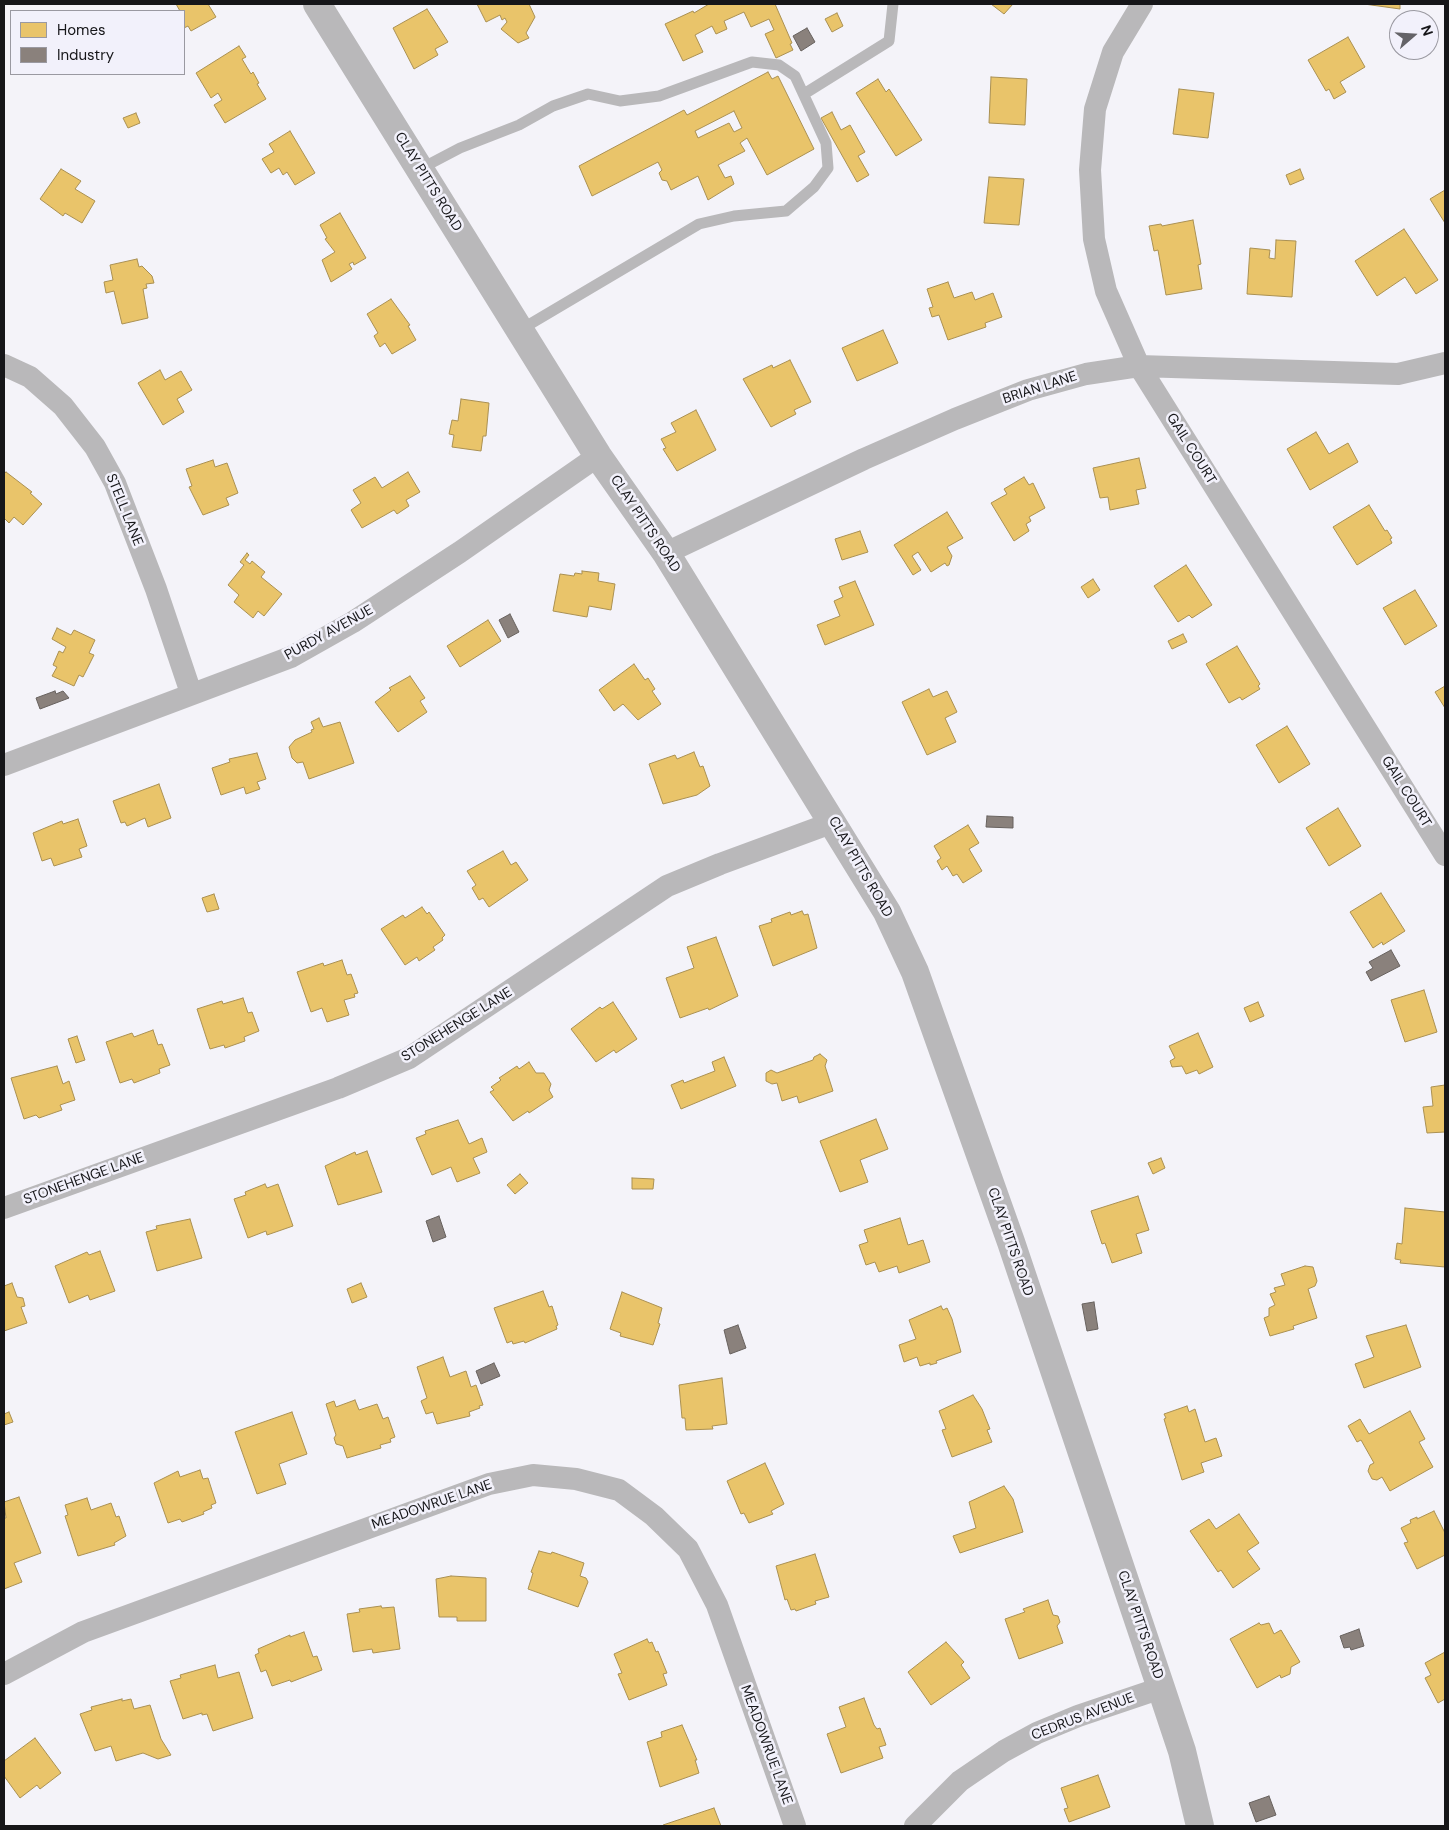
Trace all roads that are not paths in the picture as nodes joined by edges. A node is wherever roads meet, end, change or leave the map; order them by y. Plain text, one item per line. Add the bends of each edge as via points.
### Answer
1 (317, 4) edge
2 (894, 4) edge
3 (1142, 4) edge
4 (804, 94) junction
5 (420, 170) junction
6 (520, 330) junction
7 (1445, 363) edge
8 (4, 365) edge
9 (1139, 366) junction
10 (598, 456) junction
11 (666, 553) junction
12 (191, 693) junction
13 (4, 765) edge
14 (834, 822) junction
15 (1445, 855) edge
16 (4, 1208) edge
17 (4, 1674) edge
18 (1161, 1688) junction
19 (795, 1826) edge
20 (915, 1826) edge
21 (1200, 1826) edge

1 - 5 street, CLAY PITTS ROAD
2 - 4 lane via 890,41
3 - 9 street, GAIL COURT via 1113,52 1095,109 1090,170 1094,238 1106,291
4 - 5 lane via 795,76 779,65 752,62 660,96 620,101 588,94 553,106 519,125 460,148
4 - 6 lane via 826,143 828,168 814,187 786,211 734,216 699,224
5 - 6 street, CLAY PITTS ROAD
6 - 10 street, CLAY PITTS ROAD
7 - 9 street, BRIAN LANE via 1398,374 1362,375
8 - 12 street, STELL LANE via 30,377 63,406 95,447 115,483
9 - 11 street, BRIAN LANE via 1086,374 1028,390 864,459
9 - 15 street, GAIL COURT
10 - 11 street, CLAY PITTS ROAD
10 - 12 street, PURDY AVENUE via 353,622 291,657
11 - 14 street, CLAY PITTS ROAD
12 - 13 street, PURDY AVENUE
14 - 16 street, STONEHENGE LANE via 667,886 408,1058 338,1088
14 - 18 street, CLAY PITTS ROAD via 887,912 915,972 1014,1251
17 - 19 street, MEADOWRUE LANE via 83,1632 489,1484 533,1475 576,1479 619,1490 654,1516 688,1549 716,1605
18 - 20 street, CEDRUS AVENUE via 1038,1732 1004,1751 960,1781
18 - 21 street, CLAY PITTS ROAD via 1182,1751

